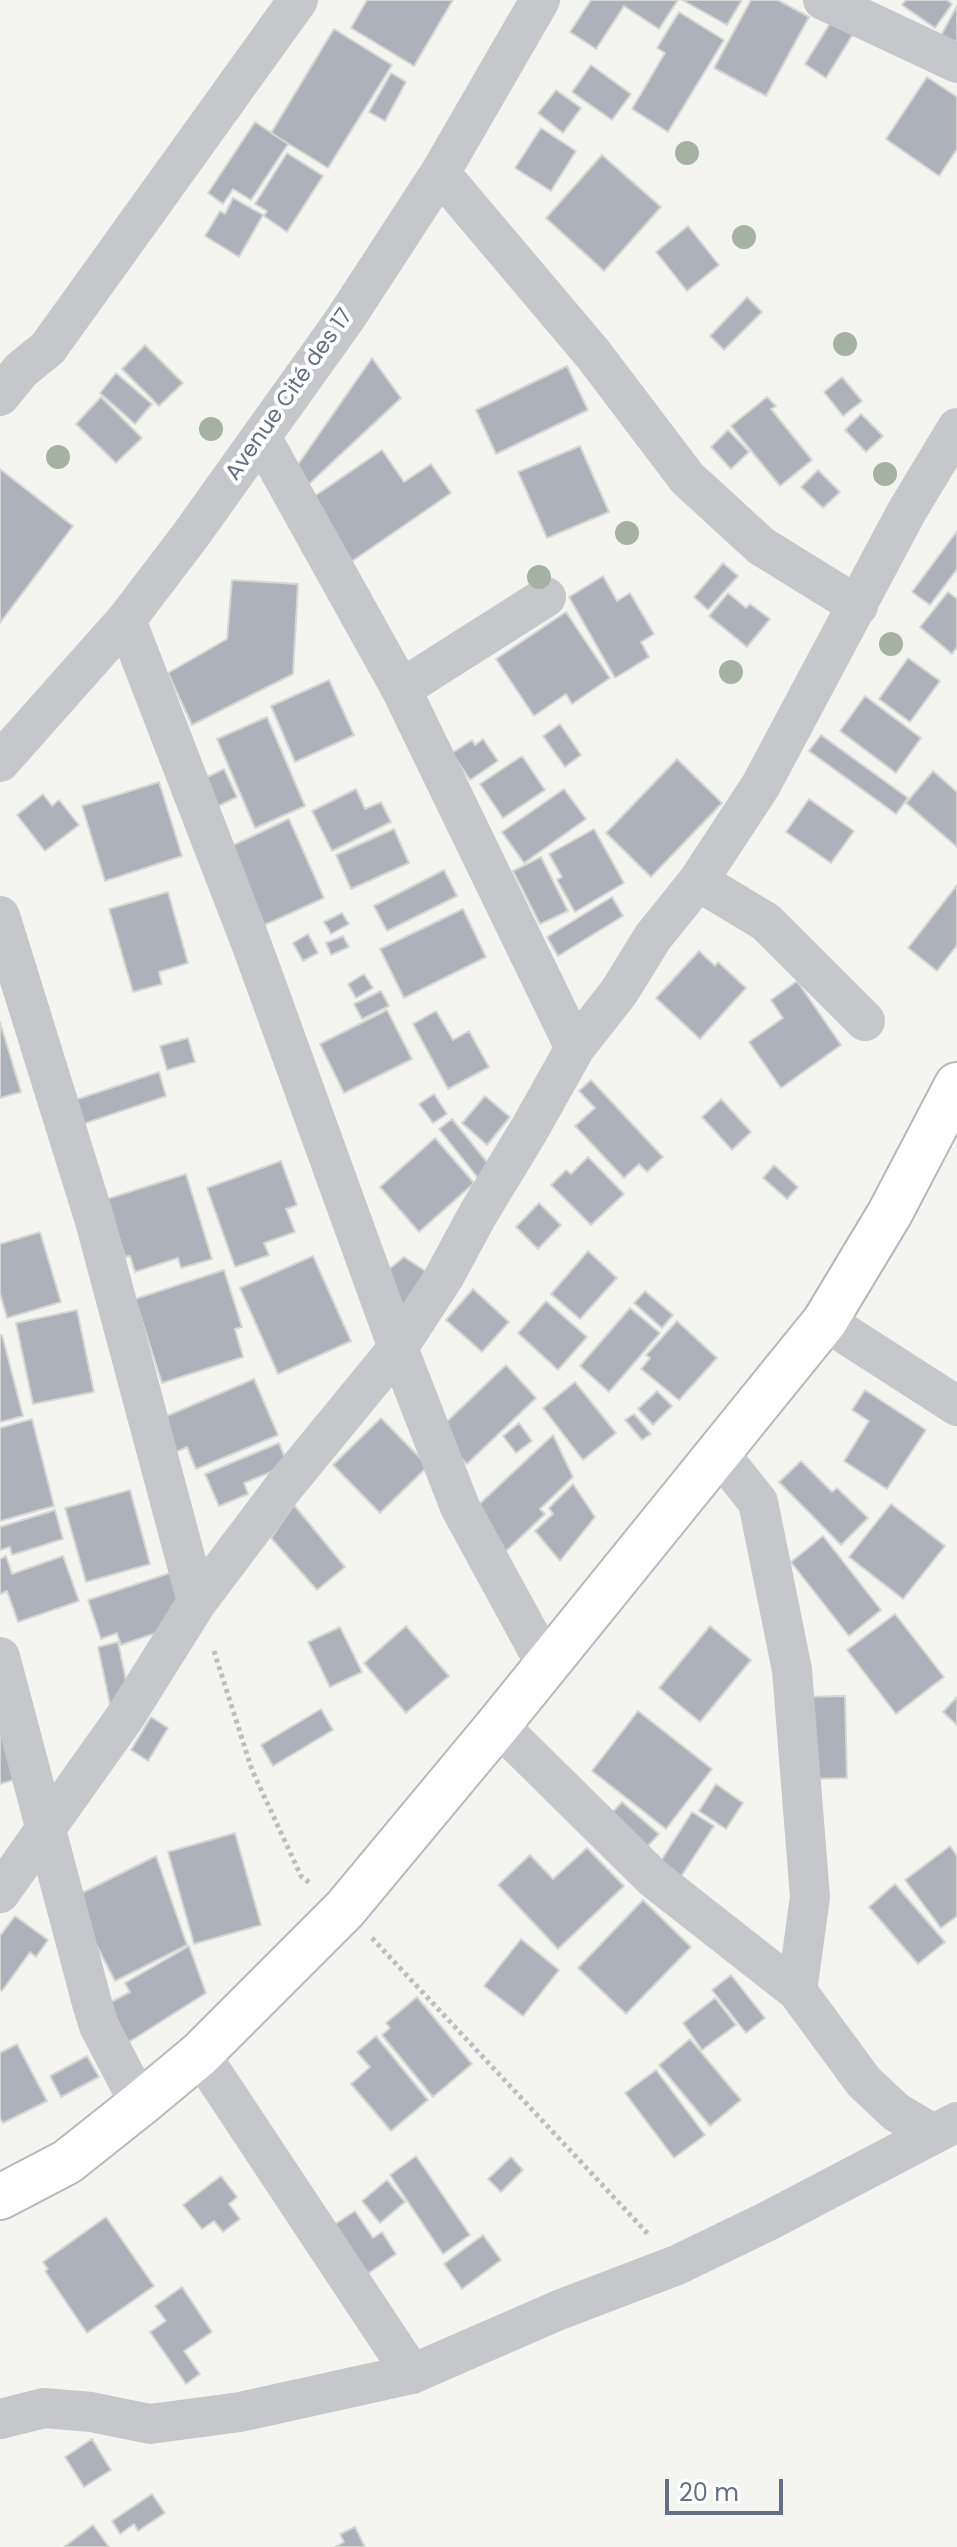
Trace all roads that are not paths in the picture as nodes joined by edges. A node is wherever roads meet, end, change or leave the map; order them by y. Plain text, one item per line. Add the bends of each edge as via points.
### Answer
1 (298, 0) edge
2 (540, 0) edge
3 (823, 0) edge
4 (957, 63) edge
5 (440, 173) junction
6 (0, 396) edge
7 (957, 428) edge
8 (261, 437) junction
9 (546, 597) dead end
10 (858, 606) junction
11 (126, 620) junction
12 (401, 689) junction
13 (0, 762) edge
14 (698, 881) junction
15 (0, 916) edge
16 (865, 1021) dead end
17 (575, 1048) junction
18 (955, 1092) edge
19 (825, 1321) junction
20 (398, 1348) junction
21 (957, 1406) edge
22 (718, 1452) junction
23 (197, 1602) junction
24 (0, 1657) edge
25 (546, 1665) junction
26 (498, 1725) junction
27 (46, 1827) junction
28 (0, 1893) edge
29 (797, 1991) junction
30 (200, 2054) junction
31 (140, 2104) junction
32 (945, 2128) edge
33 (0, 2197) edge
34 (412, 2374) junction
35 (0, 2419) edge

1 - 6 street via 48,348
2 - 5 street, Avenue Cité des 17
3 - 4 street
5 - 8 street, Avenue Cité des 17
5 - 10 street via 593,354 687,478 761,546
7 - 10 street
8 - 11 street, Avenue Cité des 17
8 - 12 street
9 - 12 street
10 - 14 street via 761,785
11 - 13 street, Avenue Cité des 17
11 - 20 street via 251,943
12 - 17 street
14 - 16 street via 766,922
14 - 17 street
15 - 23 street via 95,1221
17 - 20 street
18 - 19 main road
19 - 21 street
19 - 22 main road
20 - 23 street
20 - 25 street via 460,1507
22 - 25 main road
22 - 29 street via 758,1502 792,1670 810,1897
23 - 27 street via 125,1717
24 - 27 street
25 - 26 main road
26 - 29 street via 653,1878
26 - 30 main road via 345,1909
27 - 28 street
27 - 31 street via 99,2026
29 - 32 street via 864,2082 896,2112
30 - 31 main road
30 - 34 street
31 - 33 main road via 67,2162
32 - 34 street via 677,2265
34 - 35 street via 240,2412 150,2424 44,2408

